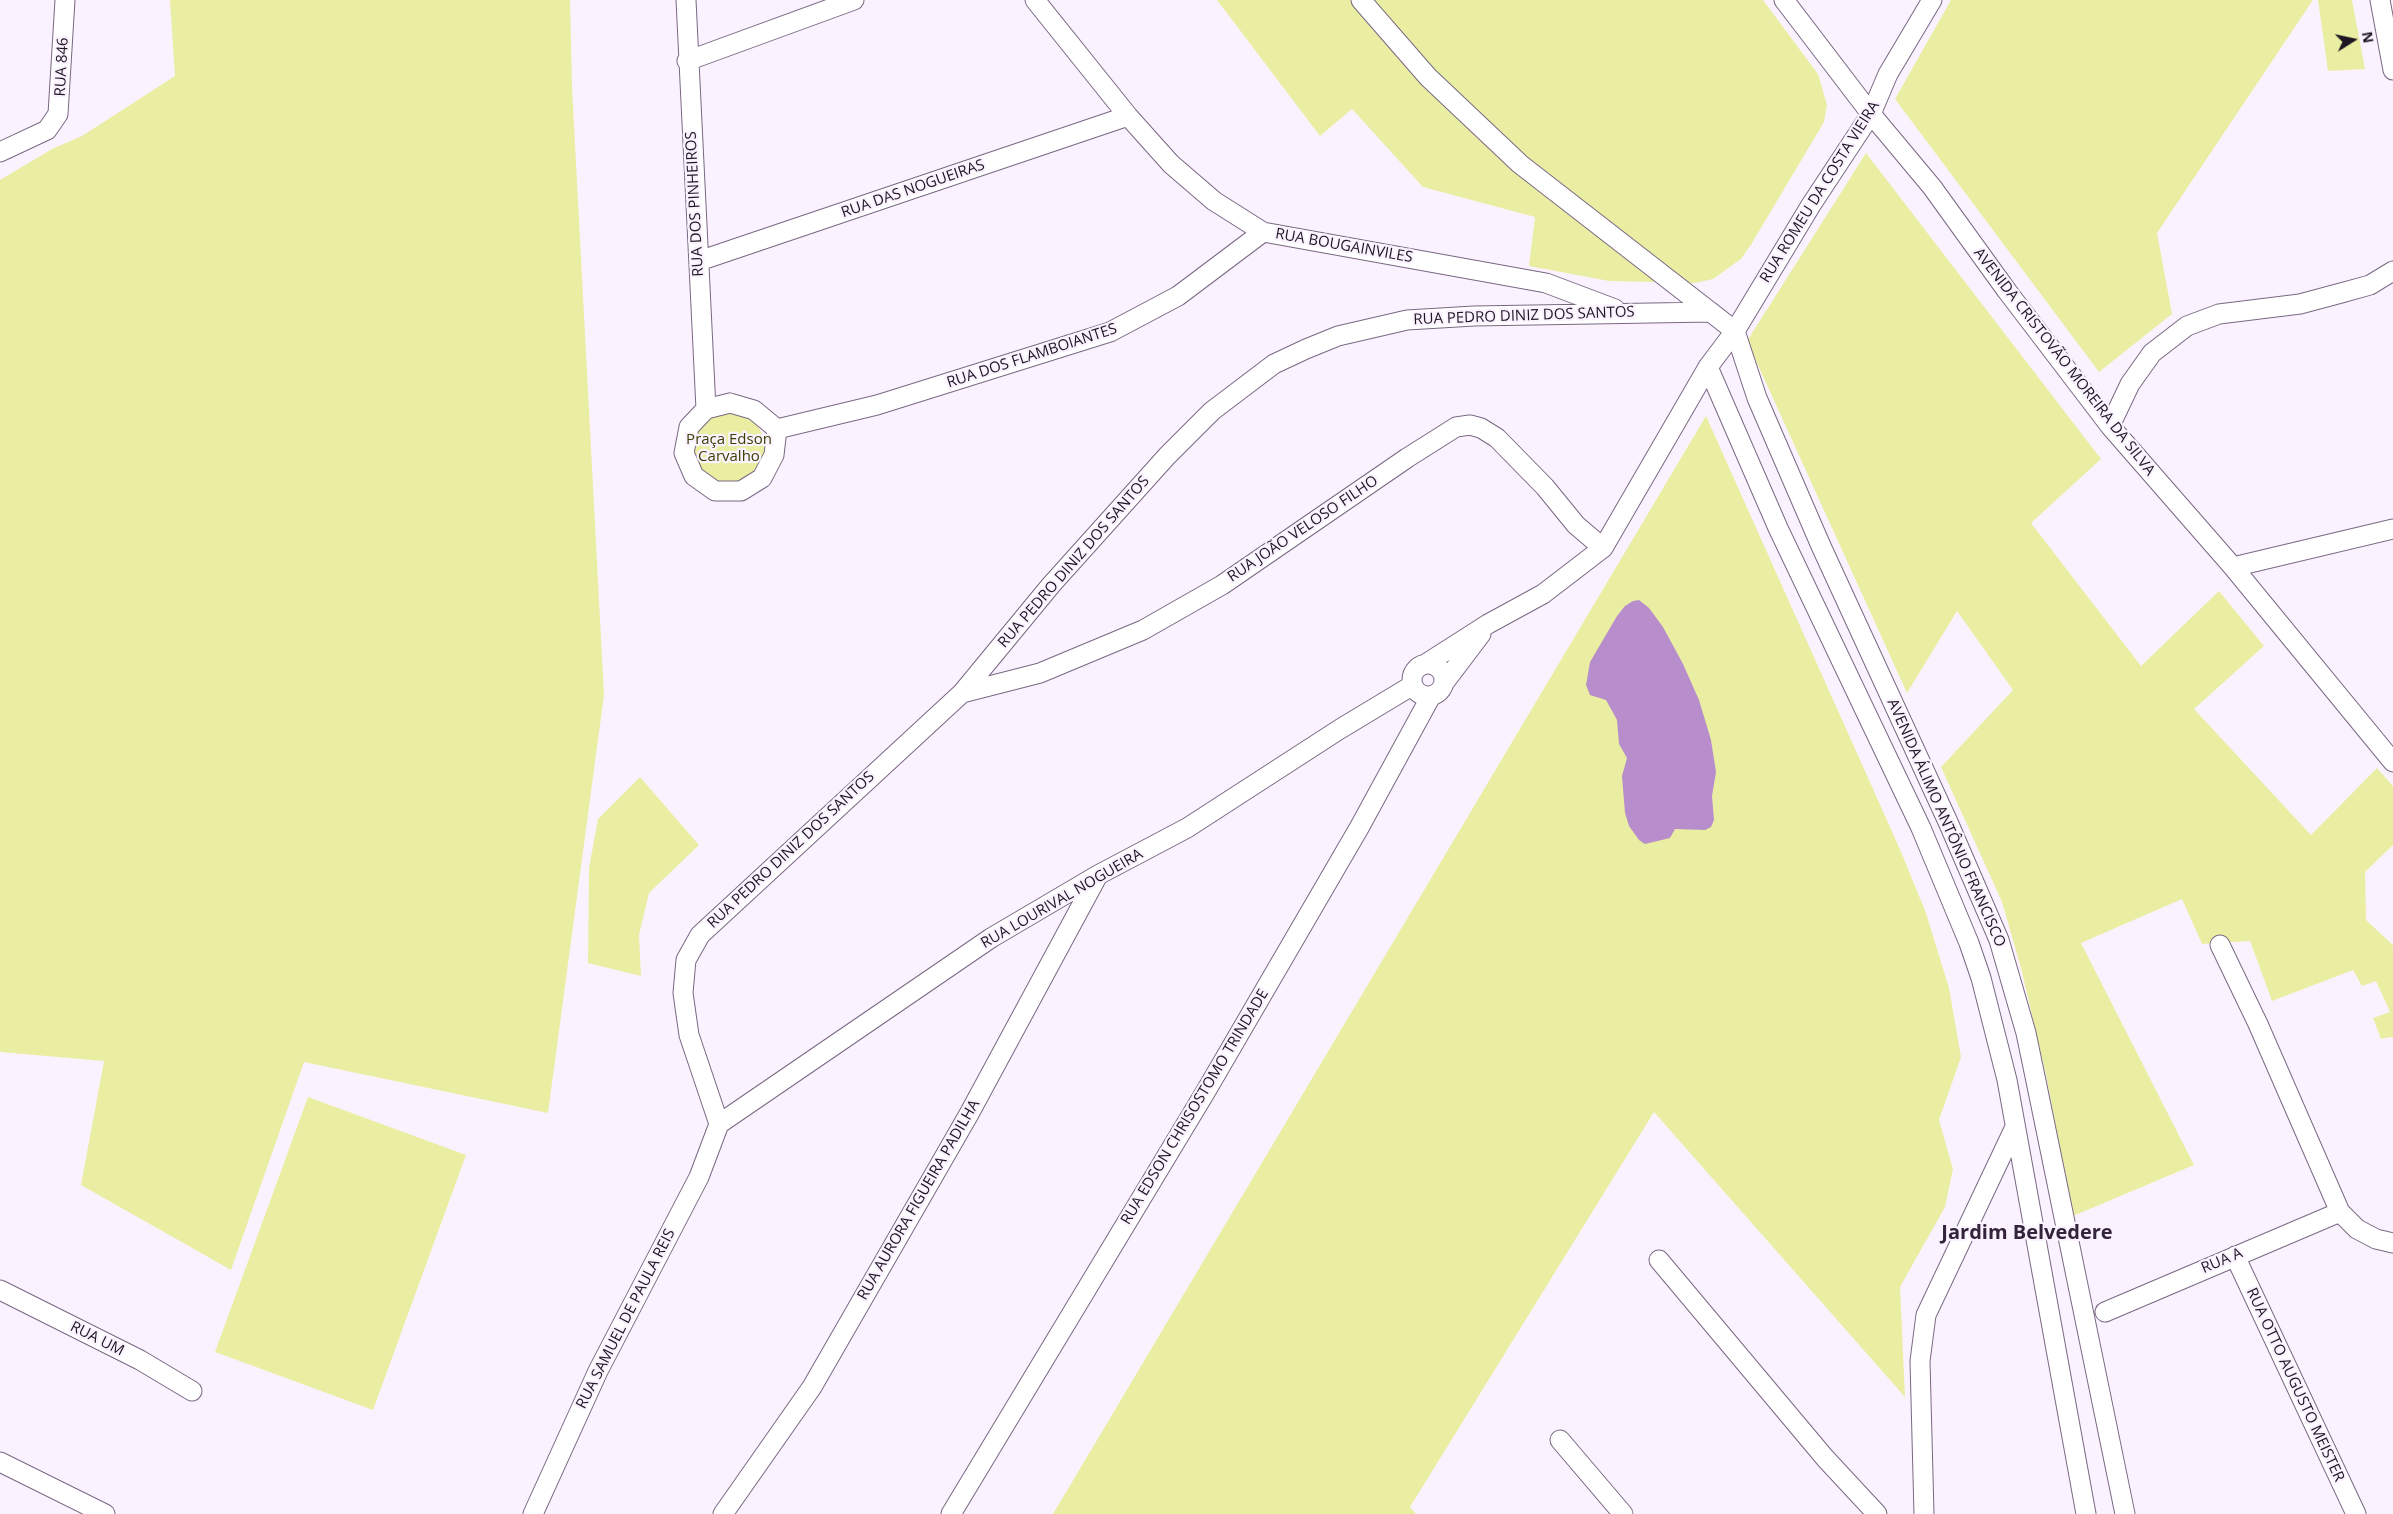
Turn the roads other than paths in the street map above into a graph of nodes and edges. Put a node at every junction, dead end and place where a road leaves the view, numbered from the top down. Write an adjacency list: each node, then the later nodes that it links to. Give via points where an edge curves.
1 (65, 0): 13 (street, RUA 846, via 58,114 47,130)
2 (686, 0): 9 (street, RUA DOS PINHEIROS)
3 (854, 0): 9 (street)
4 (1035, 0): 12 (street, RUA BOUGAINVILES)
5 (1361, 0): 17 (street, via 1428,77 1520,164)
6 (1784, 0): 11 (street, AVENIDA CRISTOVÃO MOREIRA DA SILVA)
7 (1932, 0): 11 (street, RUA ROMEU DA COSTA VIEIRA, via 1888,74)
8 (2380, 0): 10 (street)
9 (687, 61): 15 (street, RUA DOS PINHEIROS)
10 (2393, 70)
11 (1871, 114): 19 (street, RUA ROMEU DA COSTA VIEIRA, via 1811,205); 22 (street, AVENIDA CRISTOVÃO MOREIRA DA SILVA, via 1932,187)
12 (1128, 116): 14 (street, RUA BOUGAINVILES, via 1171,164 1214,201); 15 (street, RUA DAS NOGUEIRAS)
13 (0, 152)
14 (1263, 232): 18 (street, RUA BOUGAINVILES, via 1546,283); 23 (street, RUA DOS FLAMBOIANTES, via 1178,296 1110,332 877,406)
15 (699, 261): 21 (street, RUA DOS PINHEIROS)
16 (2393, 271): 22 (street, via 2363,287 2300,304 2219,314 2187,326 2152,353 2130,384)
17 (1711, 312): 18 (street, RUA PEDRO DINIZ DOS SANTOS); 19 (street)
18 (1626, 313): 31 (street, RUA PEDRO DINIZ DOS SANTOS, via 1407,320 1338,336 1274,364 1212,411 1167,456 1051,585)
19 (1735, 331): 20 (street, RUA ROMEU DA COSTA VIEIRA); 54 (street, AVENIDA ÁLIMO ANTÔNIO FRANCISCO, via 1757,398 1999,940 2038,1086)
20 (1708, 367): 25 (street, RUA ROMEU DA COSTA VIEIRA); 36 (street, AVENIDA ÁLIMO ANTÔNIO FRANCISCO, via 1778,528 1892,764 1966,935 1995,1030)
21 (706, 409): 23 (street, via 730,403 754,410); 23 (street, via 689,428 684,453 694,476 715,491 741,491 762,478 774,455)
22 (2110, 426): 26 (street, AVENIDA CRISTOVÃO MOREIRA DA SILVA)
23 (777, 429)
24 (2393, 529): 26 (street)
25 (1603, 548): 27 (street, via 1543,594); 31 (street, RUA JOÃO VELOSO FILHO, via 1576,525 1545,487 1497,438 1470,425 1456,427 1222,585 1143,630 1040,673)
26 (2233, 567): 32 (street, AVENIDA CRISTOVÃO MOREIRA DA SILVA)
27 (1488, 624): 28 (street); 30 (street, RUA EDSON CHRISOSTOMO TRINDADE)
28 (1426, 664): 29 (street, via 1416,669 1412,676); 30 (street, via 1436,666 1443,673)
29 (1413, 685): 30 (street, via 1418,692); 33 (street, RUA LOURIVAL NOGUEIRA, via 1187,828)
30 (1437, 689): 49 (street, RUA EDSON CHRISOSTOMO TRINDADE, via 1212,1082)
31 (962, 692): 35 (street, RUA PEDRO DINIZ DOS SANTOS, via 700,935 686,960 683,993 689,1035)
32 (2393, 762)
33 (1098, 875): 35 (street, RUA LOURIVAL NOGUEIRA, via 991,938); 48 (street, RUA AURORA FIGUEIRA PADILHA, via 969,1114 812,1387)
34 (2220, 945): 37 (street)
35 (718, 1124): 47 (street, RUA SAMUEL DE PAULA REIS, via 699,1177 598,1371)
36 (2015, 1127): 52 (street, via 1924,1324 1920,1371); 53 (street, AVENIDA ÁLIMO ANTÔNIO FRANCISCO)
37 (2340, 1212): 38 (street, via 2357,1229); 39 (street, RUA A)
38 (2393, 1243)
39 (2234, 1256): 42 (street, RUA A); 55 (street, RUA OTTO AUGUSTO MEISTER)
40 (1659, 1260): 51 (street, via 1825,1458)
41 (0, 1290): 43 (street, RUA UM, via 140,1360)
42 (2105, 1312)
43 (192, 1391)
44 (1560, 1440): 50 (street)
45 (0, 1462): 46 (street)
46 (105, 1514)
47 (533, 1514)
48 (723, 1514)
49 (952, 1514)
50 (1623, 1514)
51 (1877, 1514)
52 (1924, 1514)
53 (2086, 1514)
54 (2125, 1514)
55 (2356, 1514)

